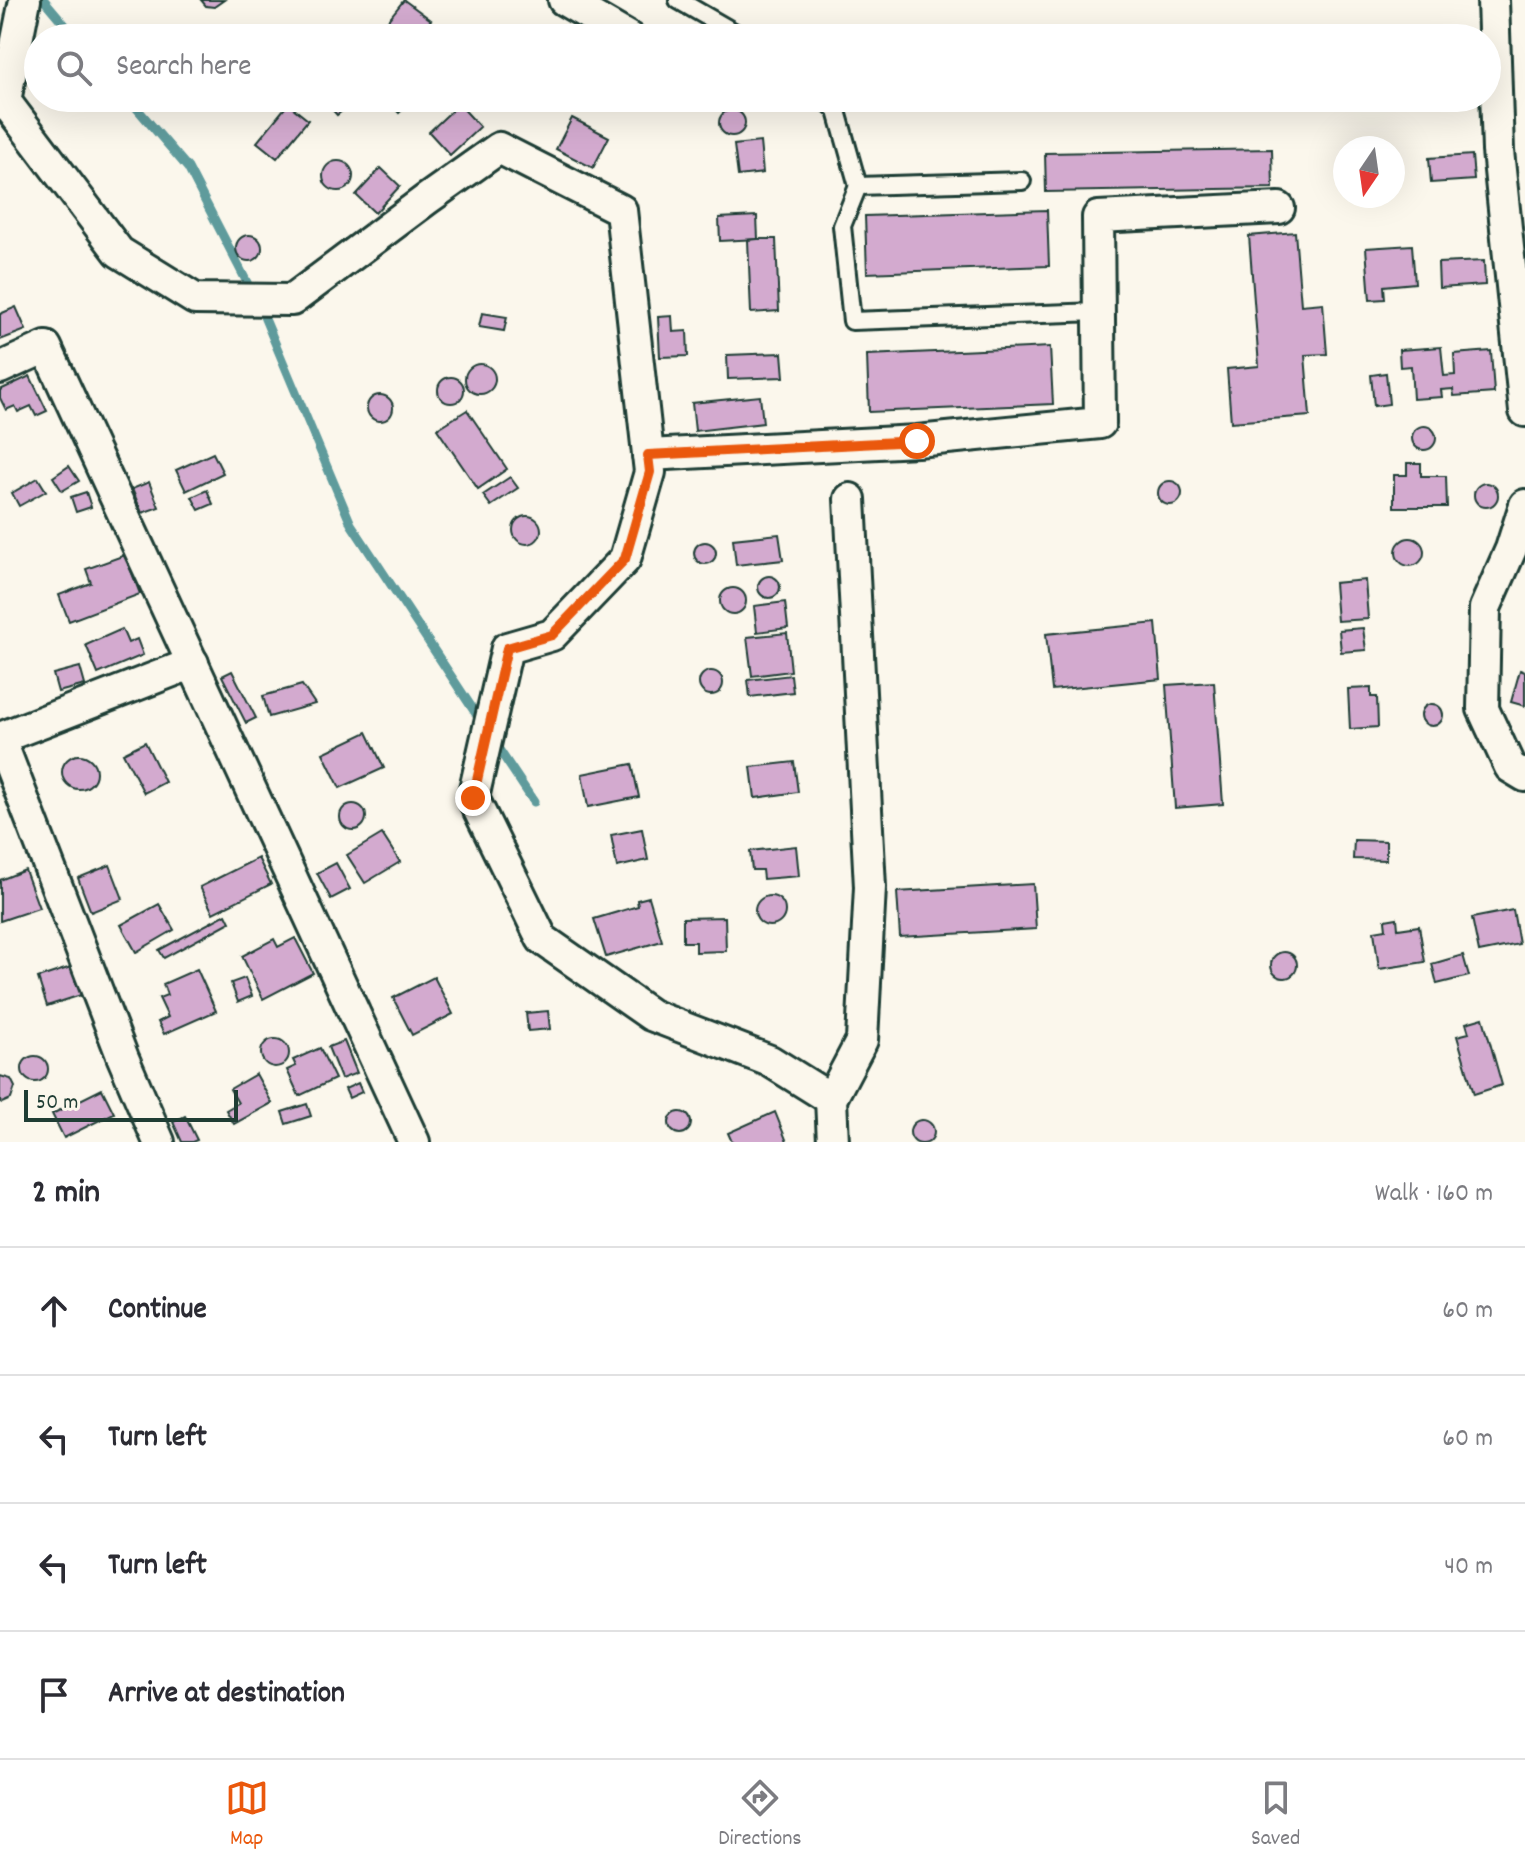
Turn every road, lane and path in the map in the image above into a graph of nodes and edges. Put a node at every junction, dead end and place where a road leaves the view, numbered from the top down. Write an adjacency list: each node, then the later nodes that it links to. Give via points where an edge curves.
1 (25, 0): 8 (street)
2 (564, 0): 5 (street)
3 (678, 0): 6 (lane)
4 (1493, 0): 7 (street)
5 (605, 24)
6 (720, 24)
7 (1494, 24)
8 (2, 88): 17 (street, via 119,252 195,299 292,300 499,148 621,210)
9 (837, 112): 12 (lane)
10 (1497, 112): 16 (street)
11 (1022, 181): 12 (lane)
12 (858, 186): 14 (lane, via 842,226 852,321)
13 (1279, 208): 14 (street, via 1098,217)
14 (1099, 312): 17 (street, via 1100,423 917,441)
15 (0, 368): 20 (street, via 46,347)
16 (1525, 411)
17 (648, 455): 23 (street, via 650,472 625,559 552,635 507,648 473,798 542,939 651,1015 770,1061)
18 (850, 499): 23 (street, via 870,887 862,1040)
19 (1525, 505): 22 (street, via 1485,608 1483,709 1510,767)
20 (193, 663): 21 (street); 25 (street)
21 (0, 738): 24 (street)
22 (1525, 776)
23 (831, 1099): 26 (street)
24 (159, 1142)
25 (414, 1142)
26 (833, 1142)

